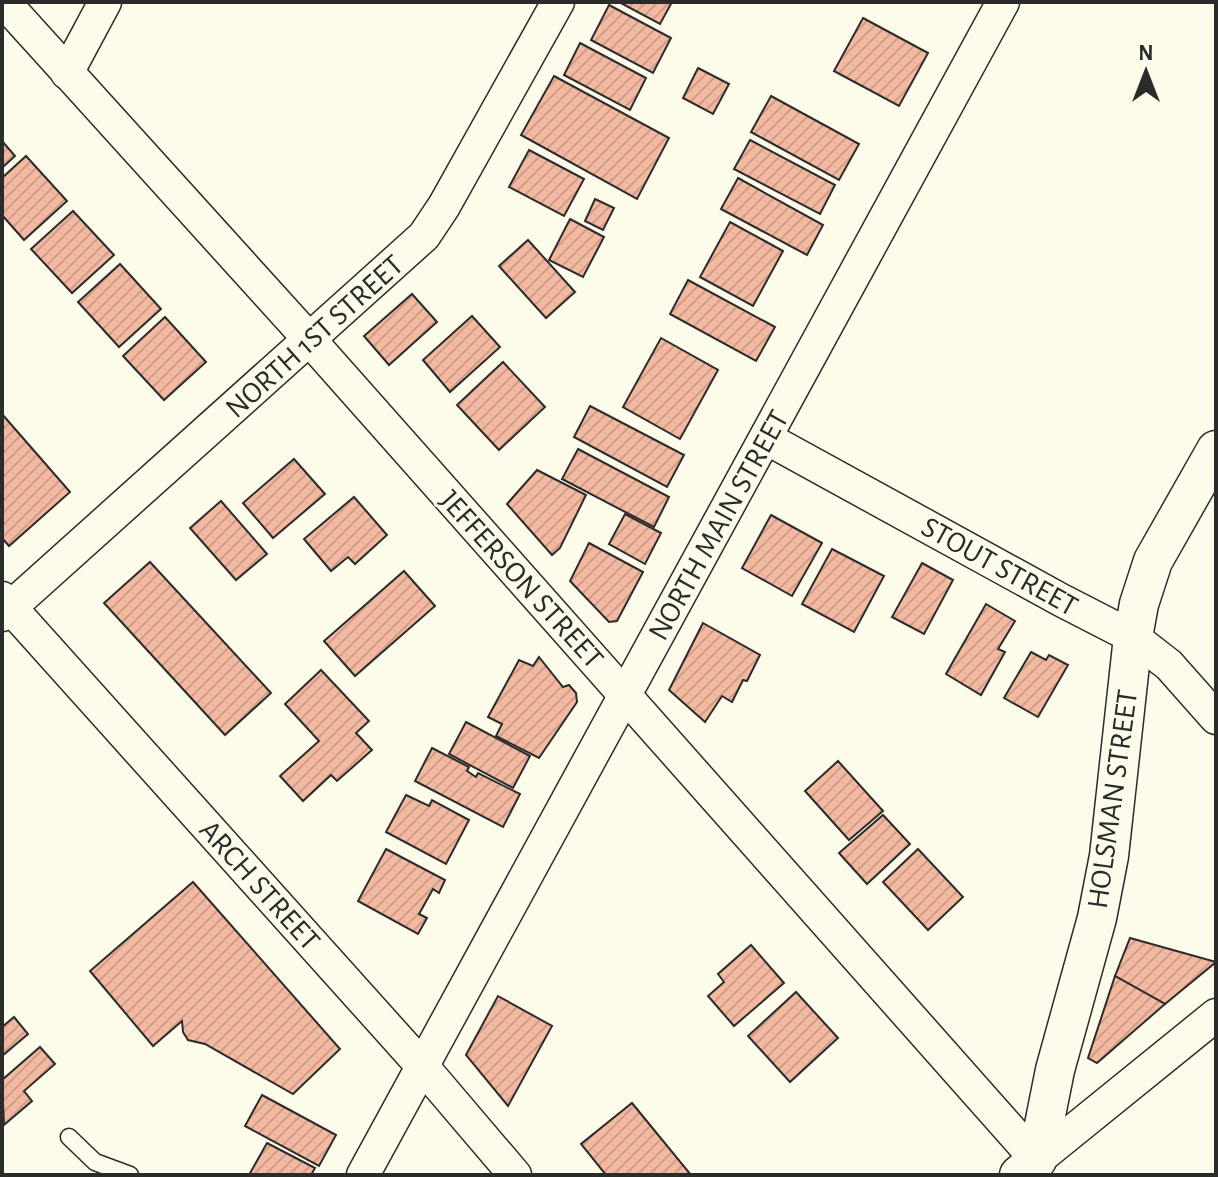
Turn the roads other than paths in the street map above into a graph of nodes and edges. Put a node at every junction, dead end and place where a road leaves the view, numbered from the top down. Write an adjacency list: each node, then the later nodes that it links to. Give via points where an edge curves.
1 (4, 2): 5 (street, JEFFERSON STREET)
2 (105, 2): 5 (street)
3 (558, 2): 6 (street, NORTH 1ST STREET, via 424,236)
4 (1003, 2): 7 (street, NORTH MAIN STREET)
5 (67, 73): 6 (street, JEFFERSON STREET)
6 (309, 339): 9 (street, NORTH 1ST STREET); 11 (street, JEFFERSON STREET)
7 (766, 438): 10 (street, STOUT STREET); 11 (street, NORTH MAIN STREET)
8 (1216, 450): 10 (street, HOLSMAN STREET, via 1153,561)
9 (5, 607): 14 (street, ARCH STREET)
10 (1133, 637): 12 (street, STOUT STREET, via 1169,665); 16 (street, HOLSMAN STREET, via 1109,856 1097,918)
11 (625, 694): 14 (street, NORTH MAIN STREET); 16 (street, JEFFERSON STREET)
12 (1216, 718)
13 (1216, 1015): 16 (street)
14 (423, 1067): 18 (street, NORTH MAIN STREET); 19 (street, ARCH STREET)
15 (69, 1137): 17 (lane, via 95,1162)
16 (1028, 1167)
17 (130, 1175)
18 (363, 1175)
19 (515, 1175)

